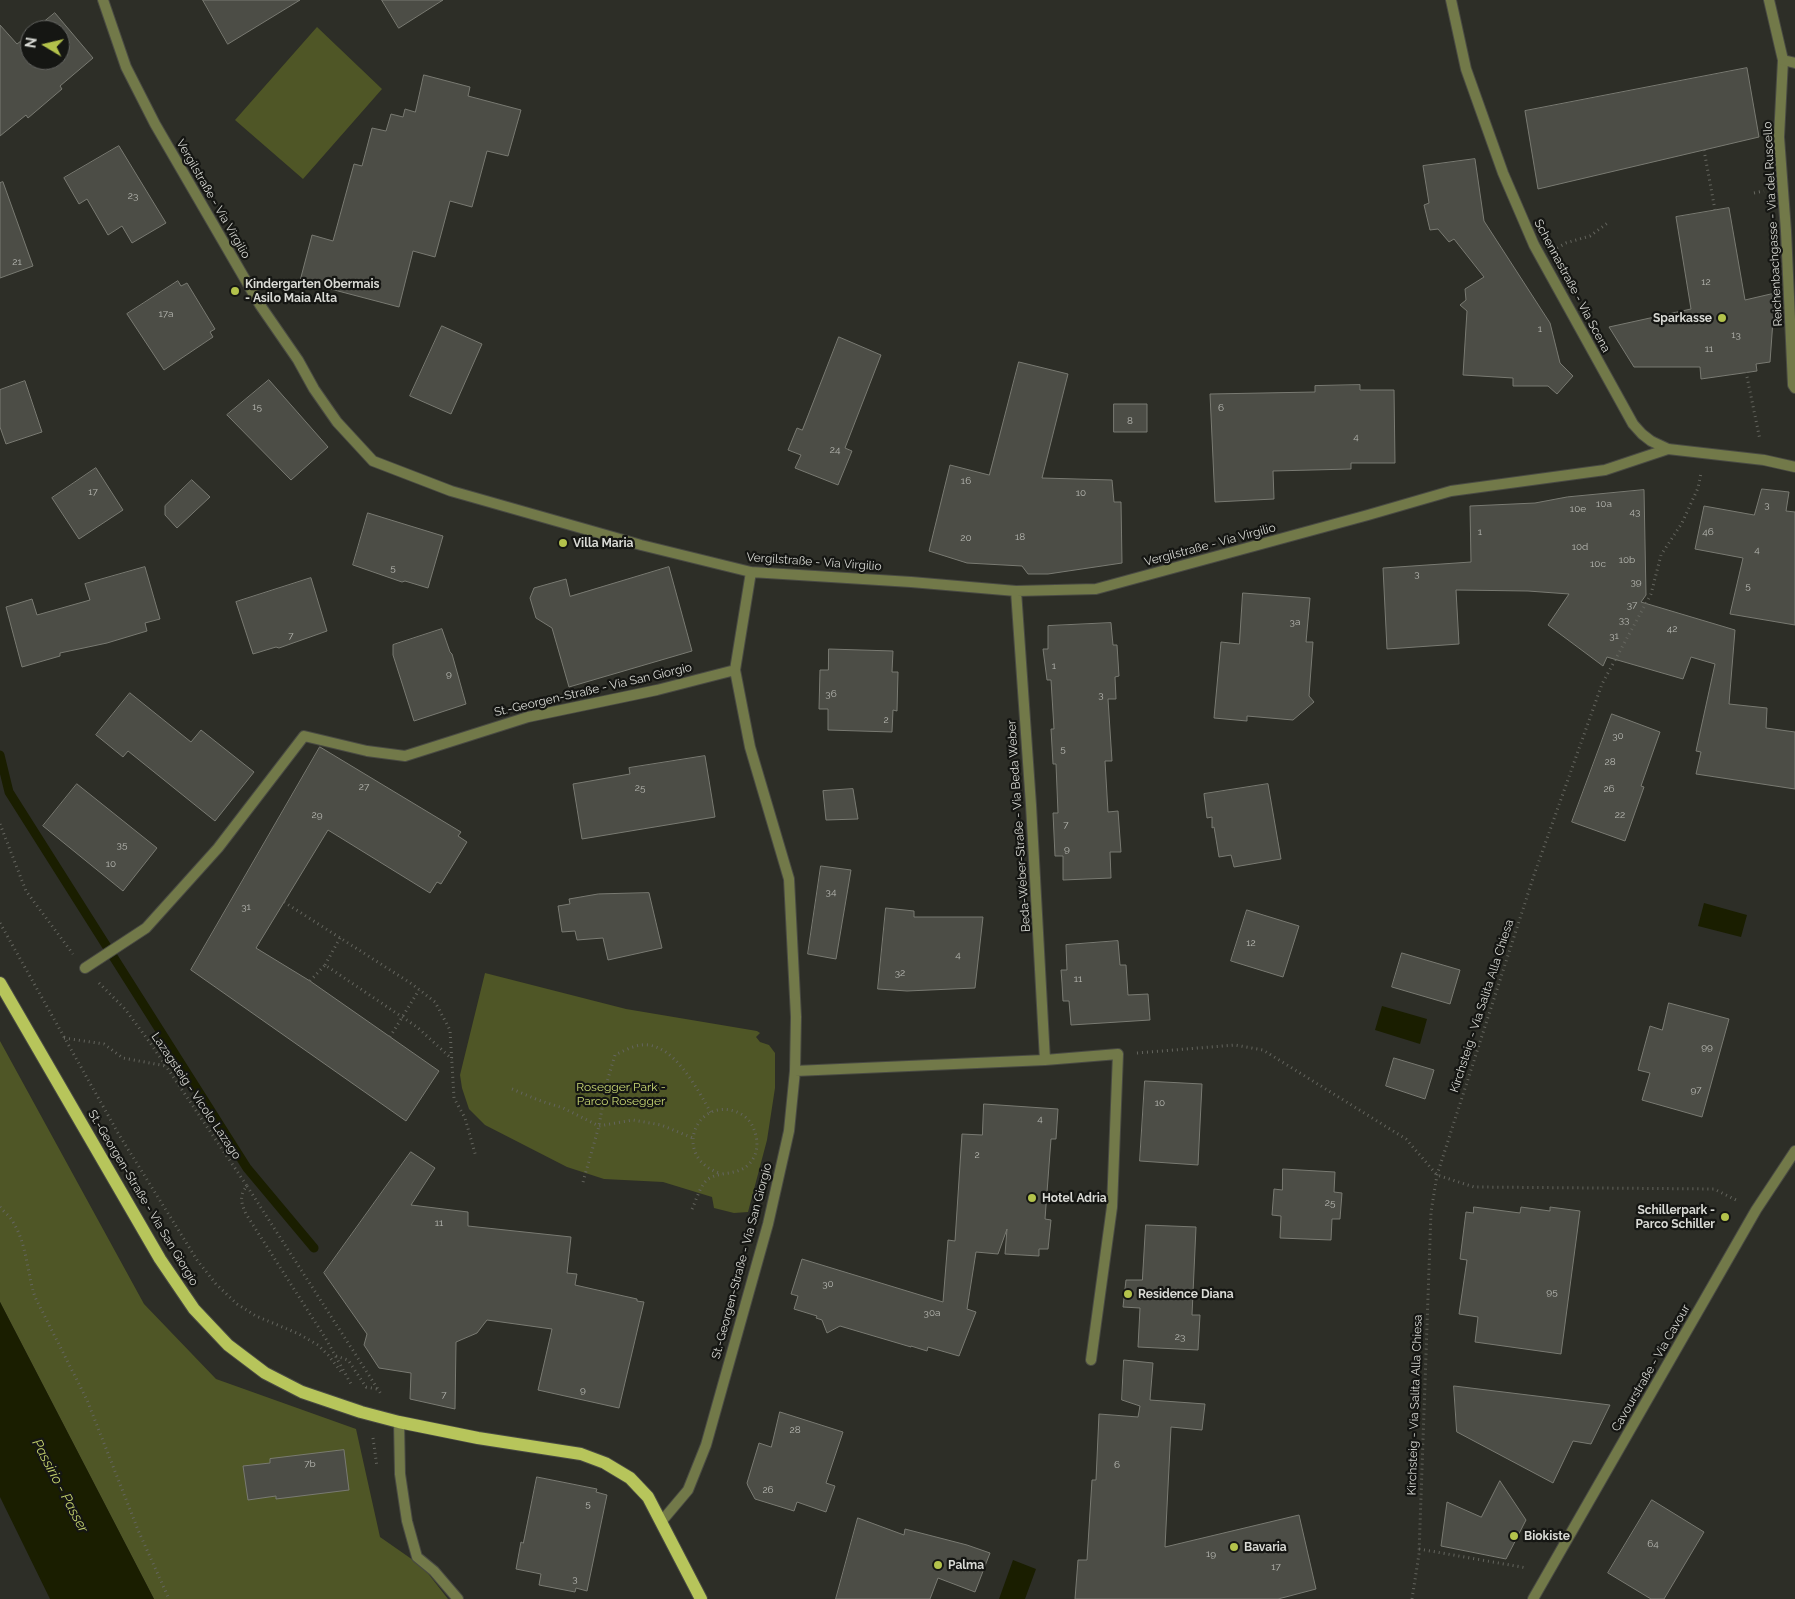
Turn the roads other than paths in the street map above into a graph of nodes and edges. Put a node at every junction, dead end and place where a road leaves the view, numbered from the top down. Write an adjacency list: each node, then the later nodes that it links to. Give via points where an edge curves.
1 (103, 0): 9 (street, Vergilstraße - Via Virgilio, via 126,67 151,116 260,305 337,422 374,461 460,493 641,545)
2 (1451, 0): 7 (street, Schennastraße - Via Scena, via 1466,69 1503,173 1534,245 1633,424 1651,441)
3 (1769, 0): 4 (street, Reichenbachgasse - Via del Ruscello)
4 (1783, 60): 5 (street); 6 (street, Reichenbachgasse - Via del Ruscello, via 1779,137)
5 (1795, 63)
6 (1795, 388)
7 (1668, 449): 8 (street, via 1764,460); 10 (street, Vergilstraße - Via Virgilio, via 1605,470 1451,491 1096,588)
8 (1795, 467)
9 (752, 572): 10 (street, Vergilstraße - Via Virgilio); 11 (street, St.-Georgen-Straße - Via San Giorgio)
10 (1016, 591): 14 (street, Beda-Weber-Straße - Via Beda Weber)
11 (736, 670): 12 (street, St.-Georgen-Straße - Via San Giorgio, via 528,717 405,756 304,736 218,848 146,928); 15 (street, St.-Georgen-Straße - Via San Giorgio, via 750,748 789,879)
12 (84, 968)
13 (0, 983): 18 (main road, St.-Georgen-Straße - Via San Giorgio, via 160,1259 194,1309 228,1345 265,1373 302,1392)
14 (1045, 1060): 15 (street); 17 (street, via 1118,1054 1112,1207)
15 (796, 1071): 19 (street, St.-Georgen-Straße - Via San Giorgio, via 789,1131 768,1224 706,1445 688,1490)
16 (1795, 1151): 22 (street, Cavourstraße - Via Cavour, via 1756,1210)
17 (1091, 1360)
18 (399, 1422): 19 (main road, St.-Georgen-Straße - Via San Giorgio, via 581,1454 605,1463 630,1478 648,1497); 20 (street, via 400,1474 407,1521 418,1557)
19 (662, 1522): 21 (main road, St.-Georgen-Straße - Via San Giorgio)
20 (458, 1599)
21 (701, 1599)
22 (1533, 1599)

